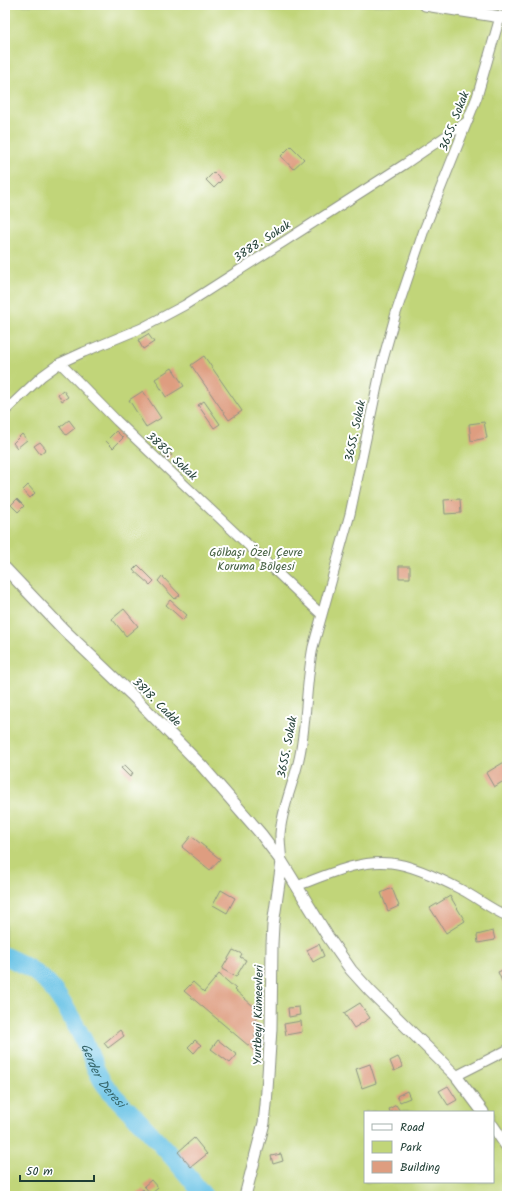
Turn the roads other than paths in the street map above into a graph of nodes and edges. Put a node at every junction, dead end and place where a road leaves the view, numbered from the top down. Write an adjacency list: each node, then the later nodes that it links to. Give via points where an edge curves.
1 (425, 5): 2 (street)
2 (504, 18): 3 (street, 3655. Sokak)
3 (468, 121): 4 (street, 3888. Sokak, via 185,305 142,328); 7 (street, 3655. Sokak, via 424,230 396,313 382,363 350,514)
4 (60, 363): 5 (street, via 42,376); 7 (street, 3885. Sokak, via 117,421)
5 (5, 411)
6 (5, 568): 8 (street, 3818. Cadde, via 202,766)
7 (322, 615): 8 (street, 3655. Sokak, via 310,665 300,754 281,825)
8 (282, 862): 9 (street); 16 (street, Yurtbeyi Kümeevleri, via 272,944 272,1029 266,1105)
9 (297, 886): 10 (street, via 347,868 374,862 392,863 445,882); 12 (street, via 351,970)
10 (507, 916)
11 (507, 1050): 12 (street)
12 (456, 1076): 13 (street)
13 (482, 1111)
14 (494, 1128): 15 (street)
15 (507, 1147)
16 (245, 1196)

